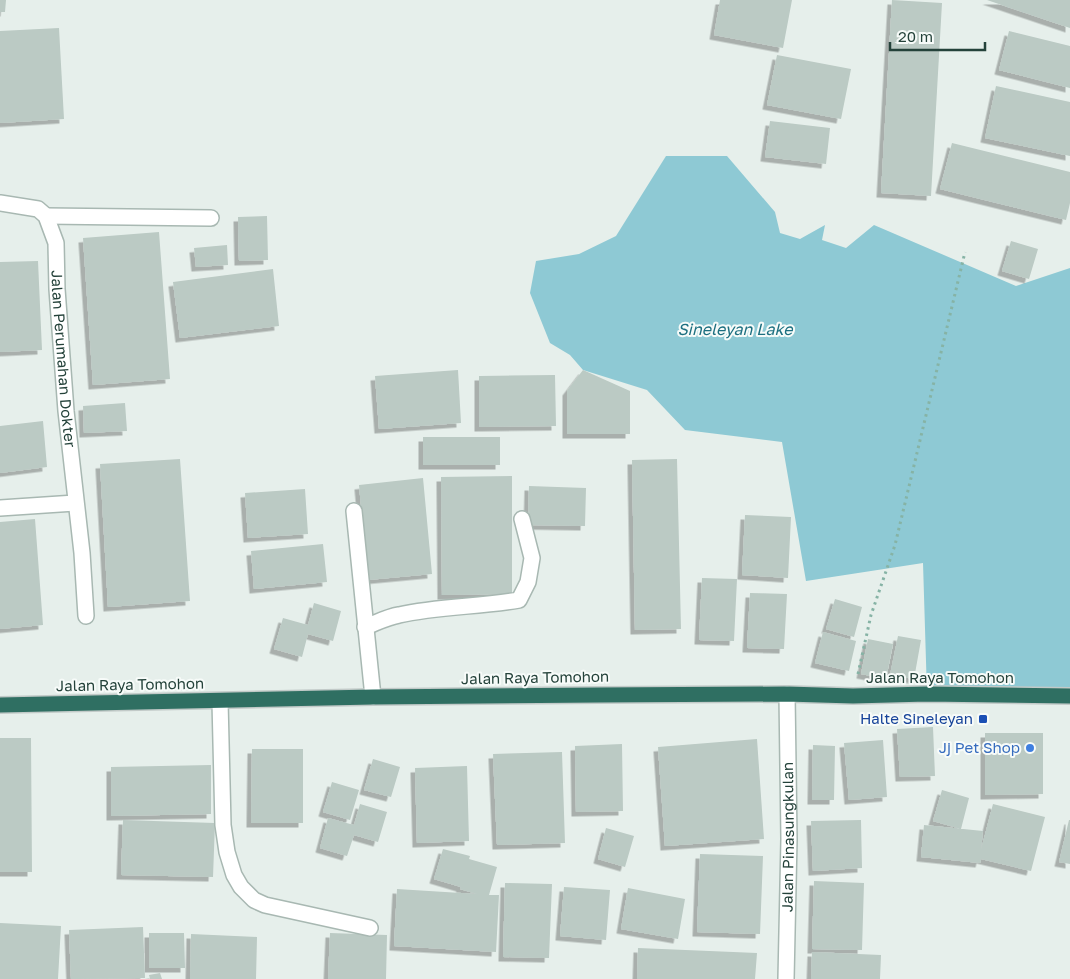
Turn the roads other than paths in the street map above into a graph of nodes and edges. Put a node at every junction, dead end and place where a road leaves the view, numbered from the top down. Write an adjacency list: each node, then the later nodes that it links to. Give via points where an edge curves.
1 (0, 203): 2 (street, via 38,209)
2 (46, 216): 3 (street); 4 (street, Jalan Perumahan Dokter, via 56,242 56,289)
3 (211, 218)
4 (75, 503): 5 (street); 8 (street, Jalan Perumahan Dokter)
5 (0, 508)
6 (354, 511): 9 (street)
7 (522, 519): 9 (street, via 532,558 528,582 519,600 422,610)
8 (86, 616)
9 (365, 626): 12 (street)
10 (787, 694): 11 (highway, Jalan Raya Tomohon); 12 (highway, Jalan Raya Tomohon); 16 (street, Jalan Pinasungkulan, via 789,839)
11 (1070, 696)
12 (372, 697): 13 (highway, Jalan Raya Tomohon)
13 (220, 701): 14 (highway, Jalan Raya Tomohon); 15 (street, via 225,839 234,875 241,886 254,900 265,905)
14 (0, 705)
15 (370, 928)
16 (786, 979)

